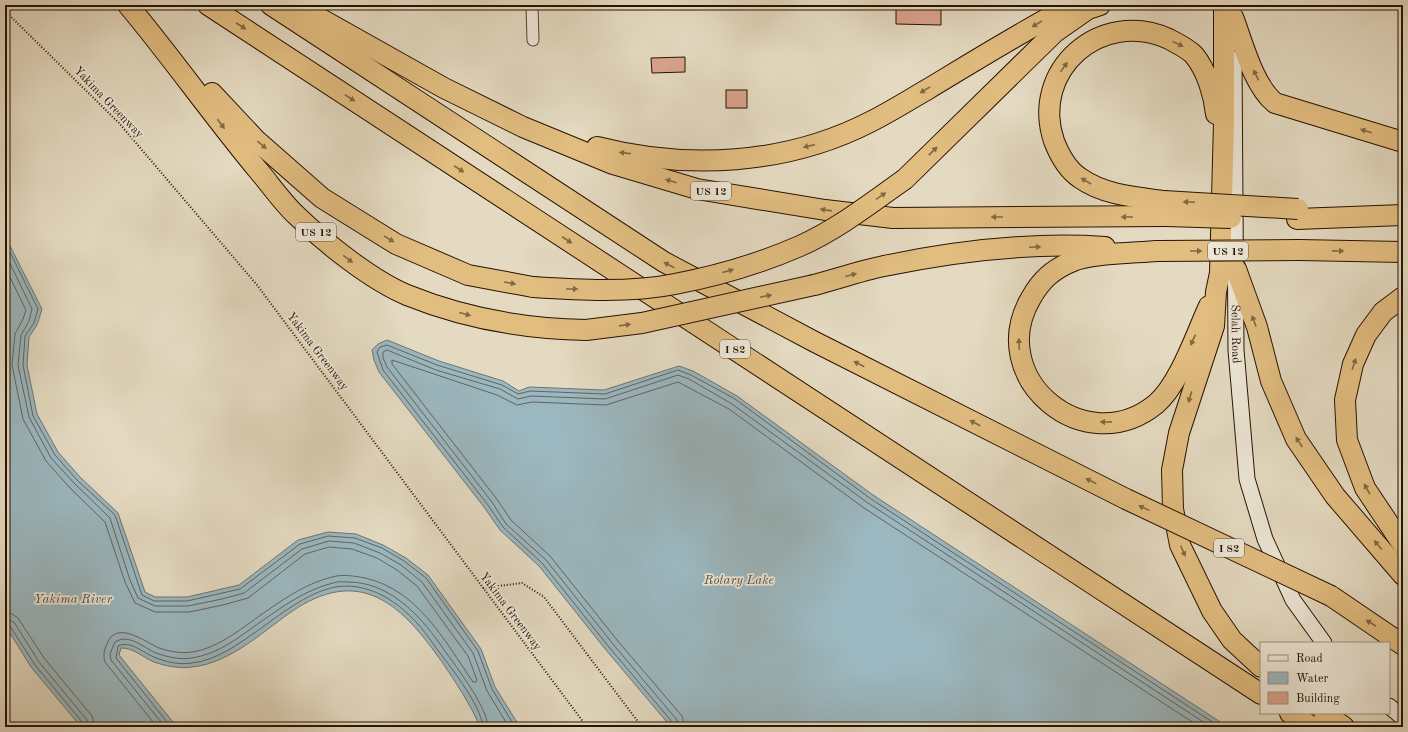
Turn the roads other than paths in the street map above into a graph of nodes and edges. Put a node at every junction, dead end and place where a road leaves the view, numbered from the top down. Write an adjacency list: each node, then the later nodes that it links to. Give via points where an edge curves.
1 (129, 5): 7 (highway, one-way to 7, bridge, via 256,140 322,198 396,244 468,275 533,287 608,289 674,284 748,265 800,246 843,223 905,179 1055,32 1077,16); 15 (highway, US 12, one-way to 15, bridge, via 236,144 296,215 359,267 406,294 499,323 548,330 586,330 642,323 814,285 884,266 1005,248 1076,245)
2 (208, 5): 25 (highway, I 82, one-way to 25)
3 (271, 5): 23 (highway, I 82, one-way to 3, bridge, via 1331,596 1126,499 822,346 664,262)
4 (296, 5): 10 (highway, US 12, via 444,88)
5 (532, 5): 9 (street)
6 (1072, 5): 10 (highway, one-way to 10, via 870,122 815,145 759,158 696,162 616,152)
7 (1100, 5)
8 (1230, 9): 11 (highway, one-way to 8, via 1275,103 1266,96 1254,71); 12 (highway)
9 (533, 40)
10 (523, 127): 13 (highway, US 12, one-way to 10, via 892,218 824,210 697,189 613,164)
11 (1403, 142)
12 (1230, 174): 13 (highway, one-way to 12, via 1092,184 1079,177 1057,149 1051,131 1050,113 1054,83 1075,54 1093,40 1117,31 1138,30 1161,36 1194,55 1204,70 1215,102); 17 (main road, Selah Road); 18 (highway)
13 (1165, 209): 14 (highway, US 12, one-way to 13, bridge, via 1297,214)
14 (1403, 214)
15 (1157, 251): 16 (highway, US 12, one-way to 16, bridge); 18 (highway, one-way to 15, via 1171,387 1158,403 1129,419 1110,423 1092,422 1065,414 1053,406 1032,384 1020,355 1020,324 1026,307 1044,278 1074,260)
16 (1403, 252)
17 (1236, 269): 21 (highway, one-way to 17, via 1335,496 1296,439 1271,381 1257,327); 22 (main road, Selah Road, via 1236,350 1247,478 1265,538 1293,600)
18 (1216, 292): 24 (highway, one-way to 24, via 1214,326 1179,433 1172,470 1173,509 1180,544 1212,611 1232,640)
19 (1403, 297): 20 (highway, one-way to 19, via 1365,488 1347,440 1345,400 1353,364 1366,335 1383,312)
20 (1403, 545)
21 (1403, 575)
22 (1323, 642)
23 (1403, 645)
24 (1260, 666)
25 (1260, 693)
26 (1390, 707): 29 (main road)
27 (1292, 714): 30 (highway)
28 (1325, 714): 31 (highway)
29 (1403, 718)
30 (1312, 727)
31 (1344, 727)

